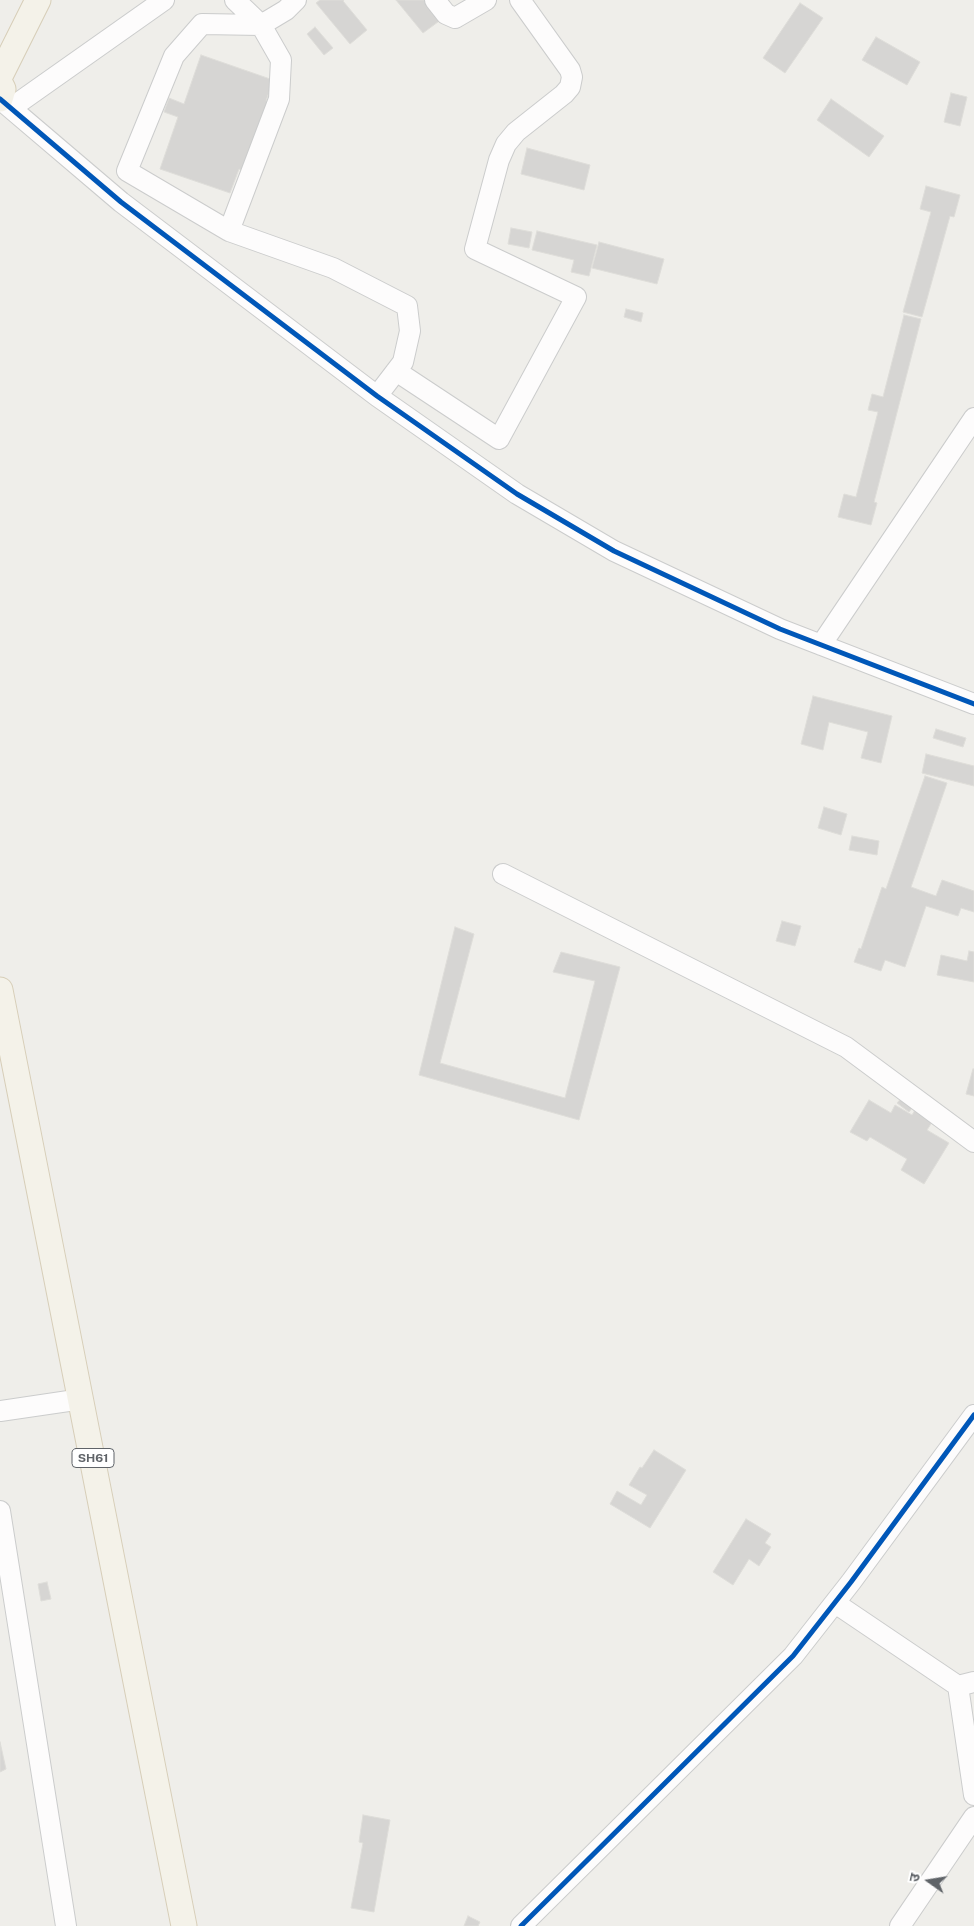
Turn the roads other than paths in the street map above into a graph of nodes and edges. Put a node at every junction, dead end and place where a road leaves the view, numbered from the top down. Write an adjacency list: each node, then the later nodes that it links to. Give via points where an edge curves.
1 (38, 0): 9 (main road)
2 (164, 0): 11 (street)
3 (235, 0): 8 (street)
4 (296, 0): 8 (street)
5 (435, 0): 6 (street, via 446,14 455,18)
6 (486, 0)
7 (520, 0): 13 (street, via 572,77 564,94 516,132 506,144 475,249 576,297 499,439)
8 (261, 25): 12 (street, via 281,60 279,98); 12 (street, via 202,24 174,56 127,171)
9 (0, 76)
10 (0, 83): 11 (main road)
11 (4, 102): 14 (street, via 121,202)
12 (229, 231): 13 (street, via 333,268 407,306 410,331 403,362)
13 (396, 372): 14 (street)
14 (377, 396): 16 (street, via 517,494 614,550 780,629)
15 (974, 418): 16 (street)
16 (821, 645): 17 (street)
17 (974, 704)
18 (503, 874): 20 (street, via 846,1047)
19 (0, 990): 21 (main road, SH61)
20 (974, 1142)
21 (82, 1399): 22 (street); 30 (main road, SH61)
22 (0, 1411)
23 (974, 1415): 25 (street)
24 (0, 1511): 29 (street)
25 (835, 1603): 26 (street); 31 (street, via 793,1656)
26 (966, 1684): 27 (street)
27 (974, 1795)
28 (974, 1818): 32 (street)
29 (66, 1926)
30 (184, 1926)
31 (521, 1926)
32 (900, 1926)

